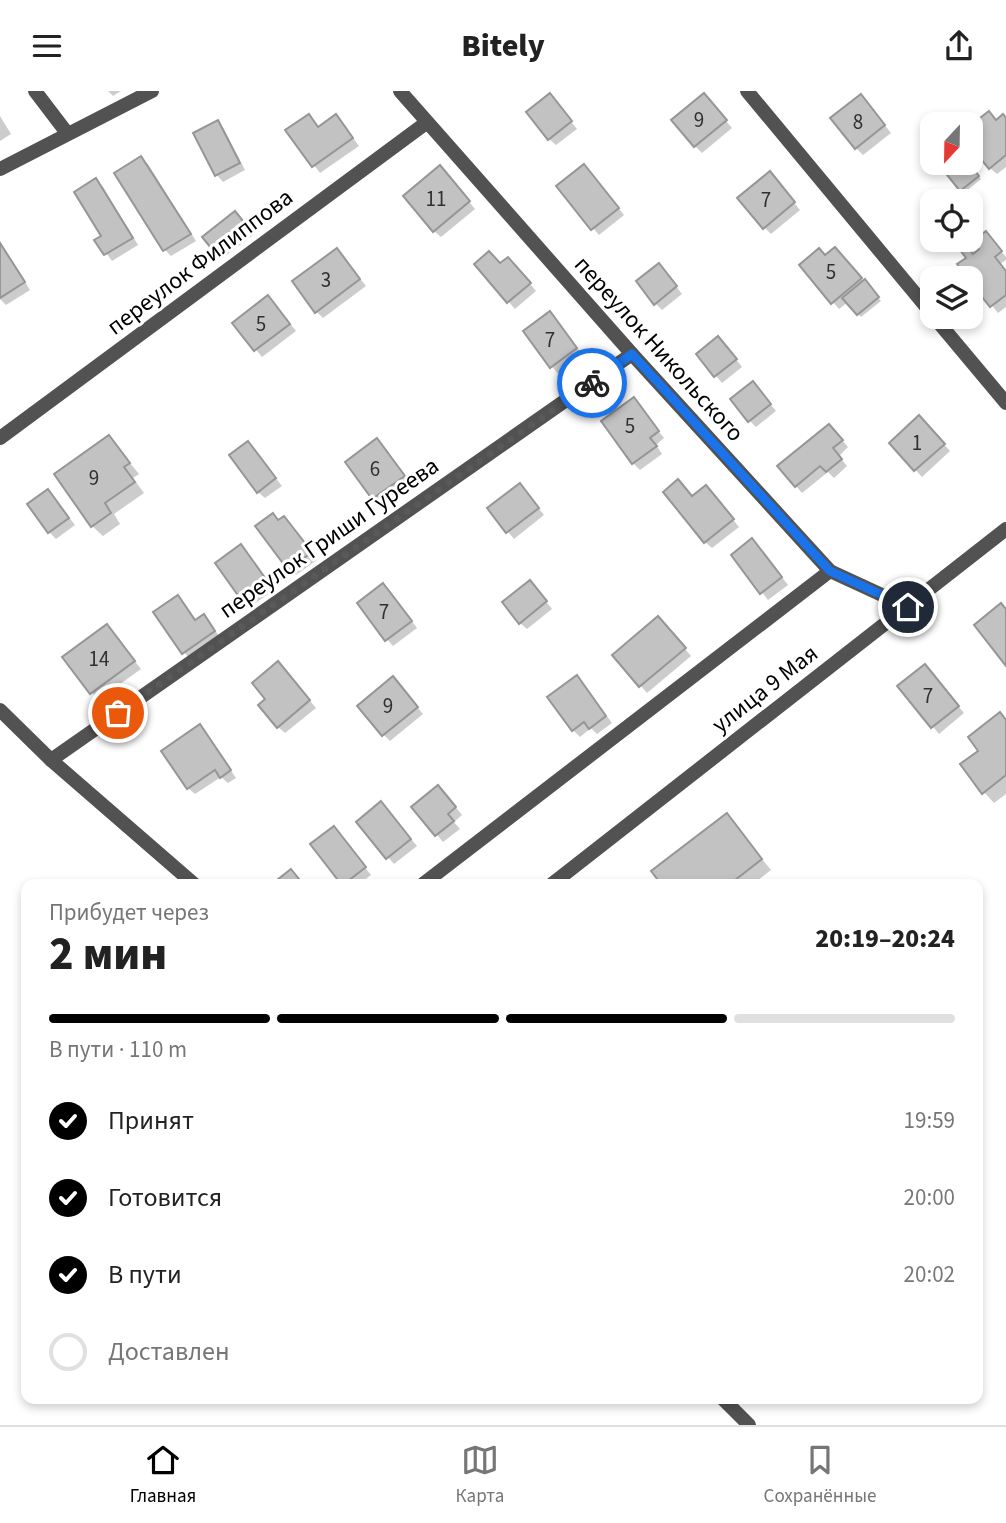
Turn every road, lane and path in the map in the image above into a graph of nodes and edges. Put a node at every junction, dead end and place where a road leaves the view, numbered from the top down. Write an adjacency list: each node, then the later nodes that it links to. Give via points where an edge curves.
1 (35, 91): 6 (street)
2 (152, 91): 6 (street)
3 (400, 91): 5 (street, переулок Никольского)
4 (747, 91): 8 (street)
5 (426, 123): 10 (street, переулок Никольского); 12 (street, переулок Филиппова)
6 (67, 133): 7 (street)
7 (0, 169)
8 (920, 299)
9 (945, 329): 11 (street)
10 (632, 354): 14 (street, переулок Никольского); 17 (street, переулок Гриши Гуреева)
11 (1006, 403)
12 (0, 438)
13 (1006, 529): 15 (street, улица 9 Мая)
14 (830, 571): 15 (street, переулок Никольского); 19 (street)
15 (908, 607): 20 (street, улица 9 Мая)
16 (0, 710): 17 (street)
17 (51, 760): 18 (street)
18 (188, 879)
19 (430, 879)
20 (558, 879)
21 (728, 1404): 22 (street)
22 (749, 1425)

